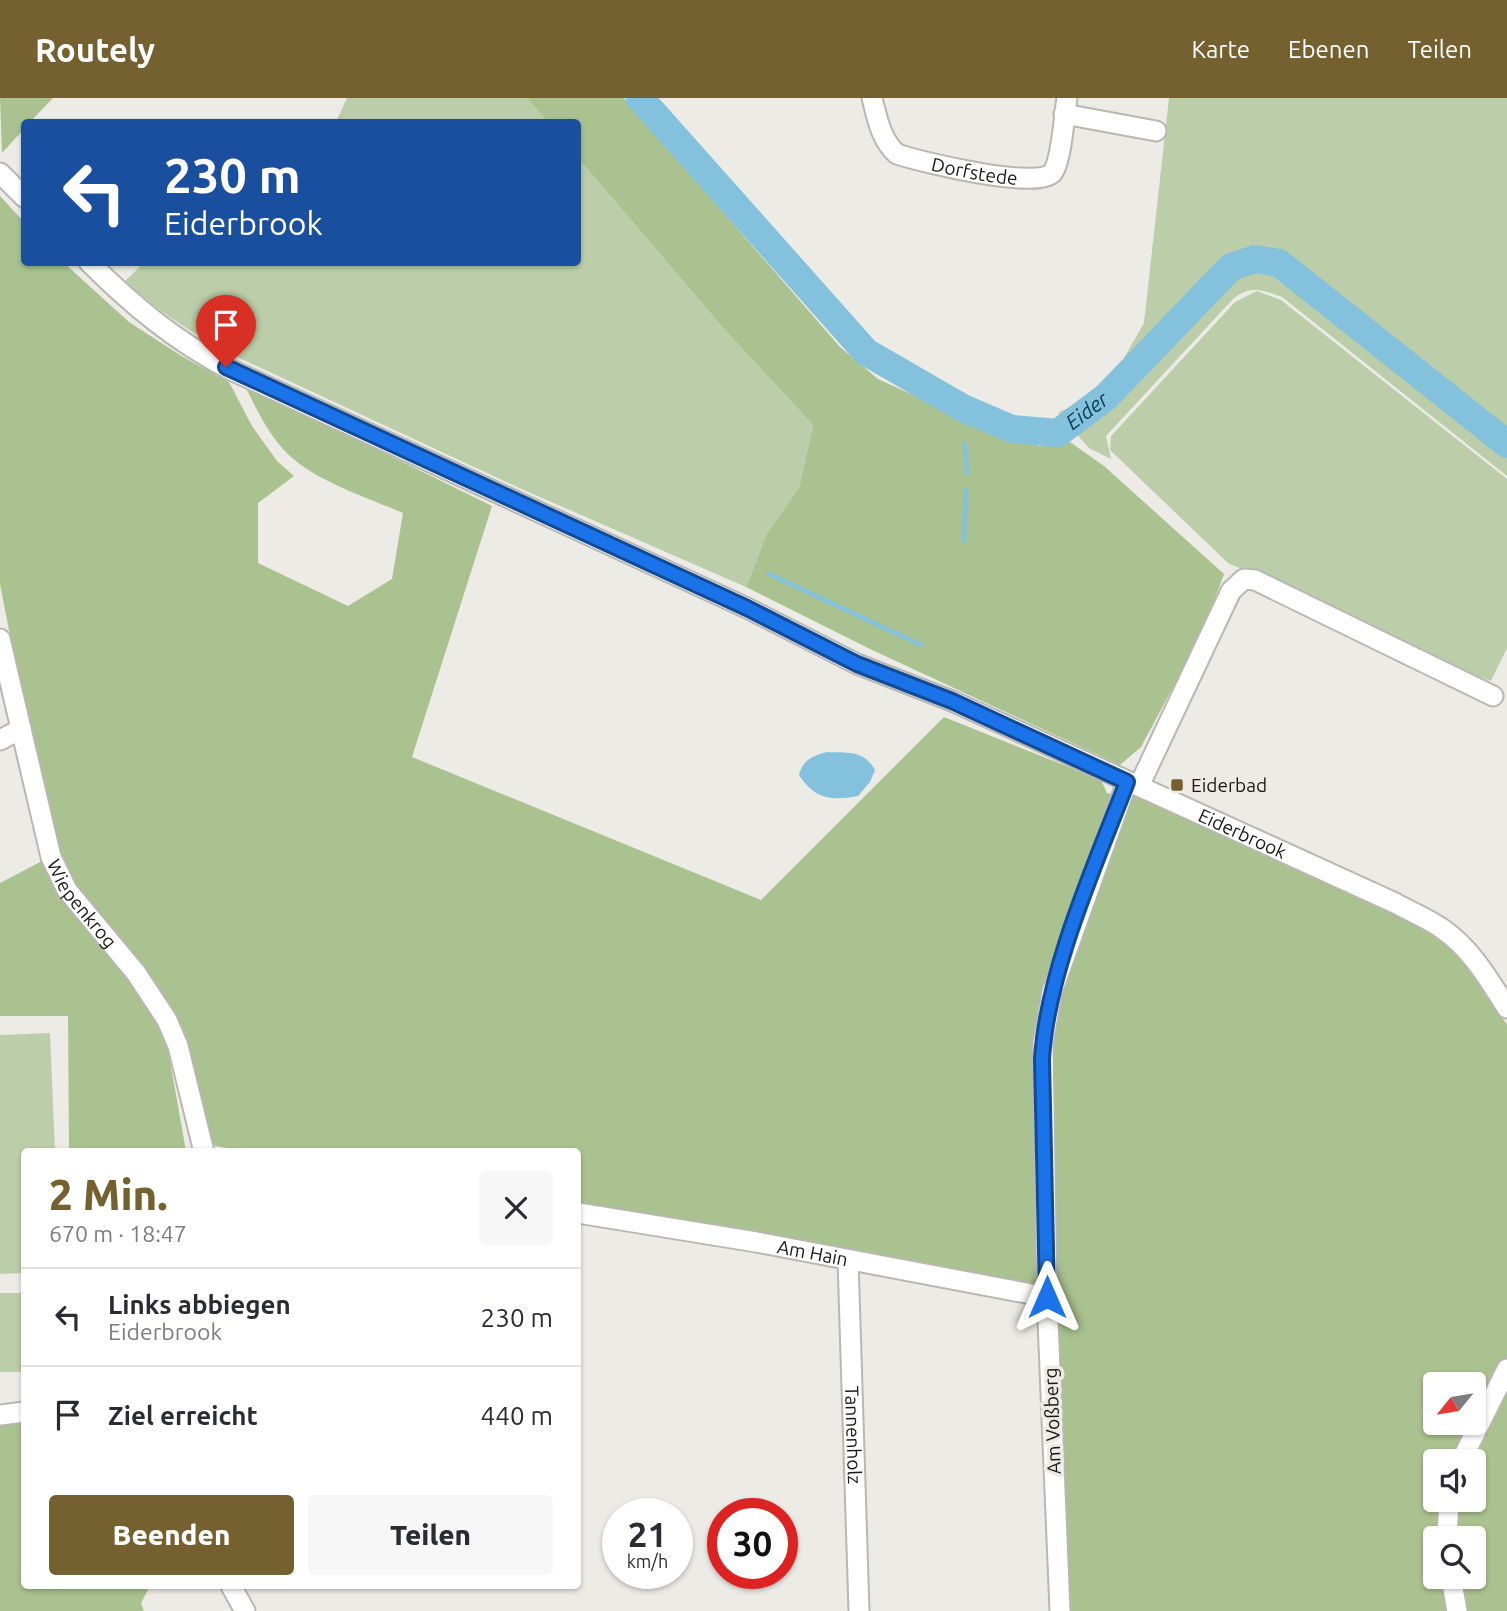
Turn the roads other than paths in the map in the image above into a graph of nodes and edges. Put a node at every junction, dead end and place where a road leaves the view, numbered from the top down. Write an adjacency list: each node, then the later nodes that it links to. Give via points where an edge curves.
1 (872, 98): 2 (street, Dorfstede, via 889,147 897,154 1033,180 1045,179 1055,170)
2 (1065, 106): 3 (street, Dorfstede)
3 (1156, 131)
4 (0, 173): 5 (street)
5 (21, 194)
6 (93, 266): 11 (street, Eiderbrook, via 138,310 229,369 747,608 857,664 952,701)
7 (0, 639): 9 (street, Wiepenkrog)
8 (1493, 696): 11 (street, Am Voßberg, via 1244,579 1231,591)
9 (21, 729): 10 (street); 13 (street, Wiepenkrog, via 58,874 167,1020)
10 (0, 740)
11 (1133, 784): 12 (street, Eiderbrook, via 1443,929 1479,966); 16 (street, Am Voßberg, via 1066,949 1044,1025)
12 (1507, 1008)
13 (204, 1148)
14 (581, 1214): 15 (street, Am Hain)
15 (848, 1260): 16 (street, Am Hain); 24 (street, Tannenholz)
16 (1047, 1297): 25 (street, Am Voßberg)
17 (1507, 1369): 20 (street)
18 (21, 1412): 19 (street)
19 (0, 1415)
20 (1467, 1449)
21 (233, 1589): 23 (street)
22 (1453, 1589): 26 (street)
23 (245, 1611)
24 (859, 1611)
25 (1059, 1611)
26 (1457, 1611)

